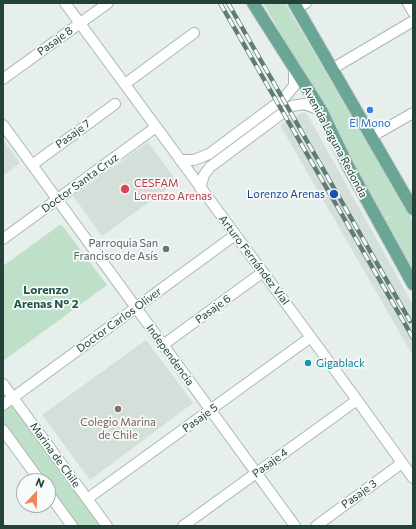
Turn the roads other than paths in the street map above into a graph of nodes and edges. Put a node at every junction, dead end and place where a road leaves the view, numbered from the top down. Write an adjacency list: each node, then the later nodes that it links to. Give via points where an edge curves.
1 (65, 3): 8 (street, Arturo Fernández Vial)
2 (108, 3): 8 (street, Pasaje 8)
3 (253, 3): 10 (main road, Avenida Laguna Redonda)
4 (408, 3): 6 (street)
5 (299, 5): 11 (main road)
6 (413, 12)
7 (413, 22): 11 (street)
8 (80, 23): 12 (street, Pasaje 8); 13 (street, Arturo Fernández Vial)
9 (194, 33): 13 (street)
10 (294, 67): 15 (main road, Avenida Laguna Redonda); 20 (street, via 294,86 283,99 209,154 194,160)
11 (332, 69): 19 (main road)
12 (3, 79)
13 (125, 84): 18 (street, Arturo Fernández Vial)
14 (115, 104): 21 (street, Pasaje 7)
15 (321, 110): 22 (street, via 304,104 292,106 214,164 204,175); 28 (main road, Avenida Laguna Redonda, via 351,173)
16 (413, 113): 19 (street)
17 (3, 125): 21 (street, Independencia)
18 (156, 127): 20 (street, Arturo Fernández Vial); 23 (street, Doctor Santa Cruz)
19 (371, 137): 24 (main road)
20 (180, 160): 22 (street, Arturo Fernández Vial)
21 (32, 165): 23 (street, Independencia)
22 (200, 188): 25 (street, Arturo Fernández Vial)
23 (56, 200): 26 (street, Doctor Santa Cruz); 29 (street, Independencia)
24 (413, 209)
25 (235, 235): 27 (street, Arturo Fernández Vial); 29 (street, Doctor Carlos Oliver)
26 (3, 239)
27 (263, 272): 30 (street, Arturo Fernández Vial); 31 (street, Pasaje 6)
28 (413, 284)
29 (136, 307): 31 (street, Independencia); 33 (street, Doctor Carlos Oliver)
30 (311, 337): 34 (street, Arturo Fernández Vial); 36 (street, Pasaje 5)
31 (164, 345): 36 (street, Independencia)
32 (3, 384): 33 (street, Marina de Chile)
33 (13, 397): 35 (street, Doctor Carlos Oliver); 42 (street, Marina de Chile)
34 (357, 400): 38 (street, Arturo Fernández Vial); 40 (street, Pasaje 4)
35 (3, 404)
36 (211, 410): 40 (street, Independencia); 42 (street, Pasaje 5)
37 (3, 430): 39 (street)
38 (402, 463): 41 (street, Arturo Fernández Vial); 48 (street, Pasaje 3)
39 (34, 473)
40 (257, 473): 46 (street, Pasaje 4); 47 (street, Independencia)
41 (413, 478)
42 (88, 499): 45 (street, Marina de Chile)
43 (56, 504): 44 (street)
44 (72, 526)
45 (107, 526)
46 (183, 526)
47 (295, 526)
48 (316, 526)

